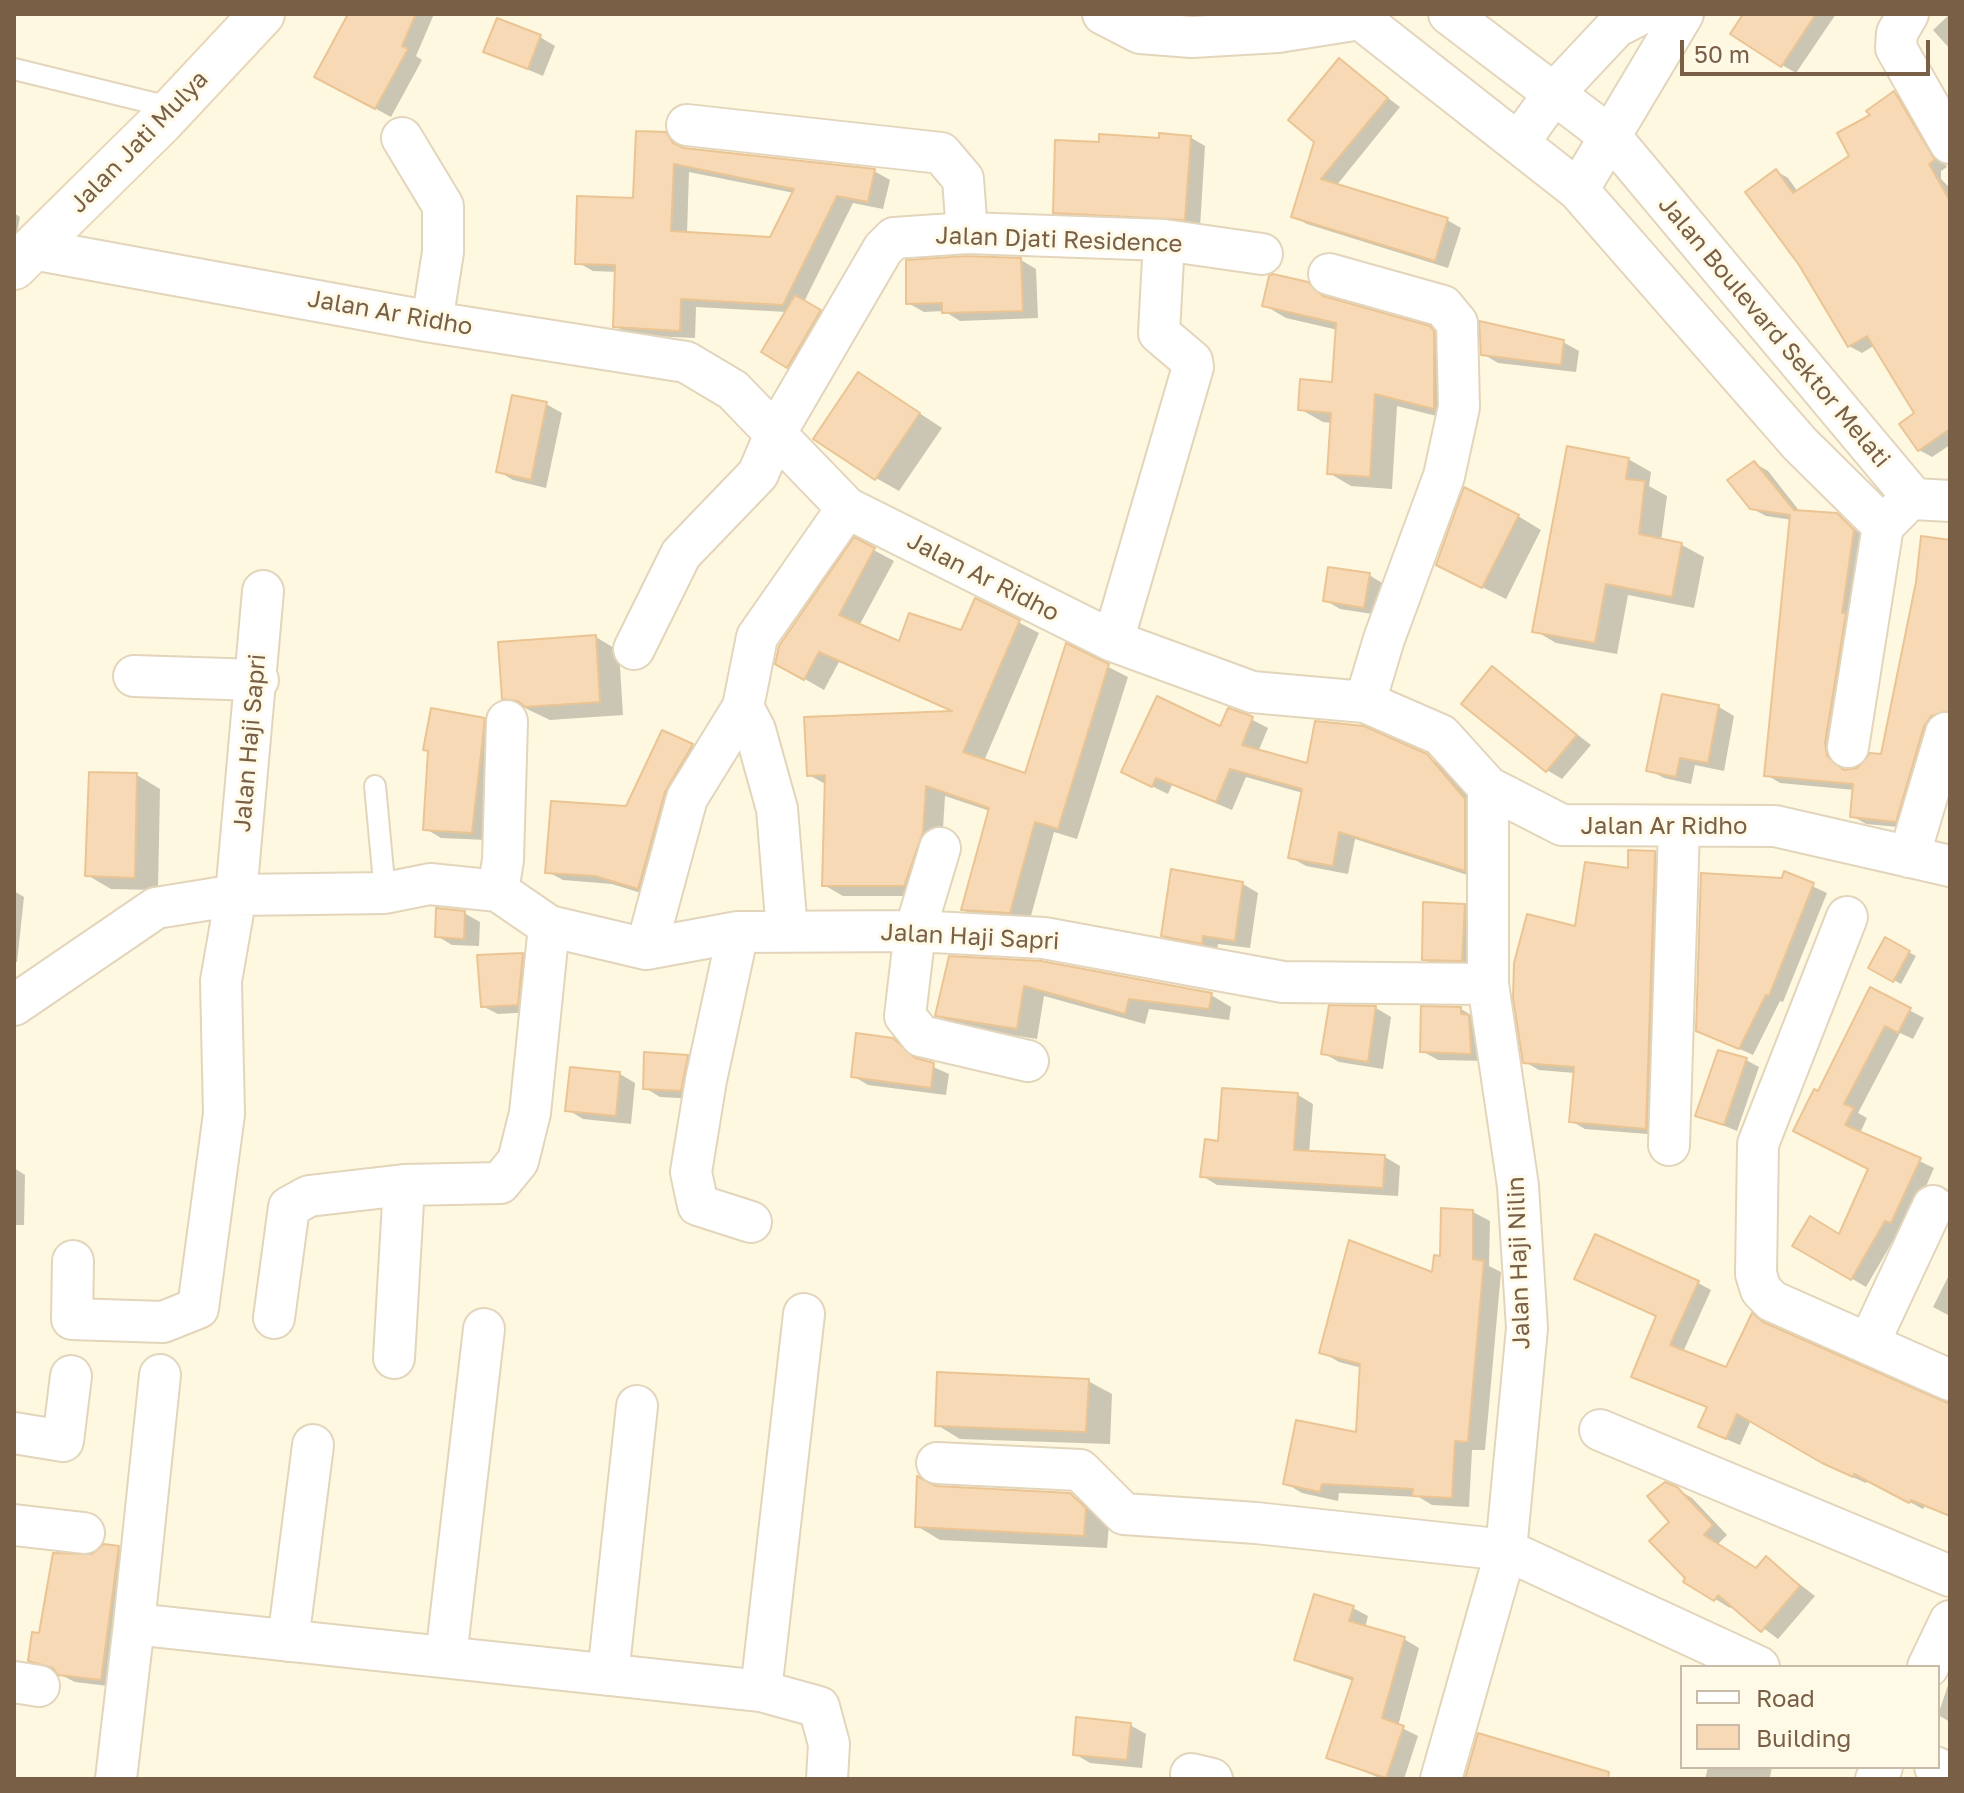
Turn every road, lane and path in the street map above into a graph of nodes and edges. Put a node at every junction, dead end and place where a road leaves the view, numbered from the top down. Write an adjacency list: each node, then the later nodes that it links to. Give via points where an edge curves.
1 (262, 14): 10 (main road, Jalan Jati Mulya)
2 (1103, 14): 7 (street, via 1140,33 1192,37 1278,32)
3 (1449, 14): 9 (street, Jalan Boulevard Sektor Melati)
4 (1641, 14): 9 (street, via 1616,27)
5 (1683, 14): 12 (street)
6 (1908, 14): 15 (street, via 1900,24 1896,48)
7 (1357, 16): 14 (street, Jalan Boulevard Sektor Melati)
8 (14, 69): 10 (lane)
9 (1555, 92): 12 (street, Jalan Boulevard Sektor Melati); 14 (street)
10 (173, 108): 20 (main road, Jalan Jati Mulya)
11 (687, 125): 17 (street, via 941,153 963,179)
12 (1611, 137): 16 (street); 24 (street, Jalan Boulevard Sektor Melati)
13 (402, 138): 22 (street, via 443,206 443,252)
14 (1519, 142): 16 (street, Jalan Boulevard Sektor Melati)
15 (1950, 143)
16 (1578, 190): 26 (street, Jalan Boulevard Sektor Melati, via 1800,444)
17 (967, 233): 18 (street, Jalan Djati Residence); 23 (street, Jalan Djati Residence, via 894,238 883,249)
18 (1164, 240): 19 (street, Jalan Djati Residence); 28 (street, via 1159,333 1193,367)
19 (1262, 254)
20 (23, 258): 22 (street, Jalan Ar Ridho)
21 (1329, 274): 32 (street, via 1443,306 1457,323 1459,407 1444,476)
22 (432, 322): 23 (street, Jalan Ar Ridho, via 686,362 733,390)
23 (775, 434): 25 (street, Jalan Ar Ridho); 29 (street, Jalan Djati Residence, via 758,474 681,554)
24 (1932, 500): 26 (street, via 1893,513)
25 (847, 508): 28 (street, Jalan Ar Ridho); 33 (street, via 757,637)
26 (1883, 526): 36 (street)
27 (263, 591): 31 (street, Jalan Haji Sapri)
28 (1113, 641): 32 (street, Jalan Ar Ridho, via 1252,692)
29 (634, 649)
30 (134, 676): 31 (street)
31 (258, 680): 45 (street, Jalan Haji Sapri)
32 (1365, 702): 38 (street, Jalan Ar Ridho, via 1441,735)
33 (743, 707): 48 (street, via 755,730 777,809); 51 (street, via 687,798)
34 (507, 721): 43 (street)
35 (1946, 733): 41 (street)
36 (1848, 747)
37 (375, 786): 44 (lane)
38 (1488, 787): 39 (street, Jalan Ar Ridho, via 1562,825); 52 (street, Jalan Haji Nilin)
39 (1679, 828): 41 (street, Jalan Ar Ridho, via 1775,826); 55 (street)
40 (940, 848): 49 (street)
41 (1909, 857): 42 (street, Jalan Ar Ridho)
42 (1950, 866)
43 (498, 891): 44 (street, Jalan Haji Sapri, via 430,884); 47 (street, Jalan Haji Sapri)
44 (385, 893): 45 (street, Jalan Haji Sapri)
45 (236, 895): 53 (street, Jalan Haji Sapri, via 156,908); 59 (street, Jalan Haji Sapri, via 221,981 224,1114 198,1308 163,1322 72,1319)
46 (1847, 917): 63 (street, via 1758,1144 1756,1274 1772,1301)
47 (549, 926): 51 (street, Jalan Haji Sapri); 56 (street, via 530,1113 518,1161 500,1183)
48 (787, 931): 49 (street, Jalan Haji Sapri); 50 (street, Jalan Haji Sapri)
49 (915, 931): 52 (street, Jalan Haji Sapri, via 1044,938 1283,982); 54 (street, via 905,1016 921,1036)
50 (738, 932): 51 (street, Jalan Haji Sapri); 58 (street, via 691,1172 698,1205)
51 (646, 949)
52 (1488, 984): 75 (street, Jalan Haji Nilin, via 1518,1186 1527,1328)
53 (14, 1005)
54 (1028, 1061)
55 (1669, 1145)
56 (404, 1185): 61 (street, via 309,1196 289,1207); 64 (street)
57 (1933, 1206): 63 (street)
58 (751, 1222)
59 (73, 1261)
60 (804, 1314): 84 (street)
61 (274, 1318)
62 (484, 1329): 80 (street)
63 (1869, 1343): 67 (street)
64 (394, 1358)
65 (160, 1375): 78 (street)
66 (71, 1376): 70 (street, via 63,1441)
67 (1950, 1380)
68 (637, 1406): 83 (street)
69 (1600, 1430): 76 (street)
70 (14, 1433)
71 (313, 1445): 79 (street)
72 (937, 1463): 75 (street, via 1080,1470 1124,1514)
73 (14, 1525): 74 (street)
74 (84, 1533)
75 (1506, 1550): 81 (street); 87 (street, Jalan Haji Nilin)
76 (1950, 1576)
77 (1950, 1621): 82 (street)
78 (134, 1624): 79 (street); 85 (street)
79 (288, 1641): 80 (street)
80 (446, 1657): 83 (street)
81 (1755, 1665)
82 (1929, 1665)
83 (608, 1675): 84 (street)
84 (761, 1691): 86 (street, via 819,1707 829,1744)
85 (116, 1779)
86 (827, 1779)
87 (1441, 1779)

